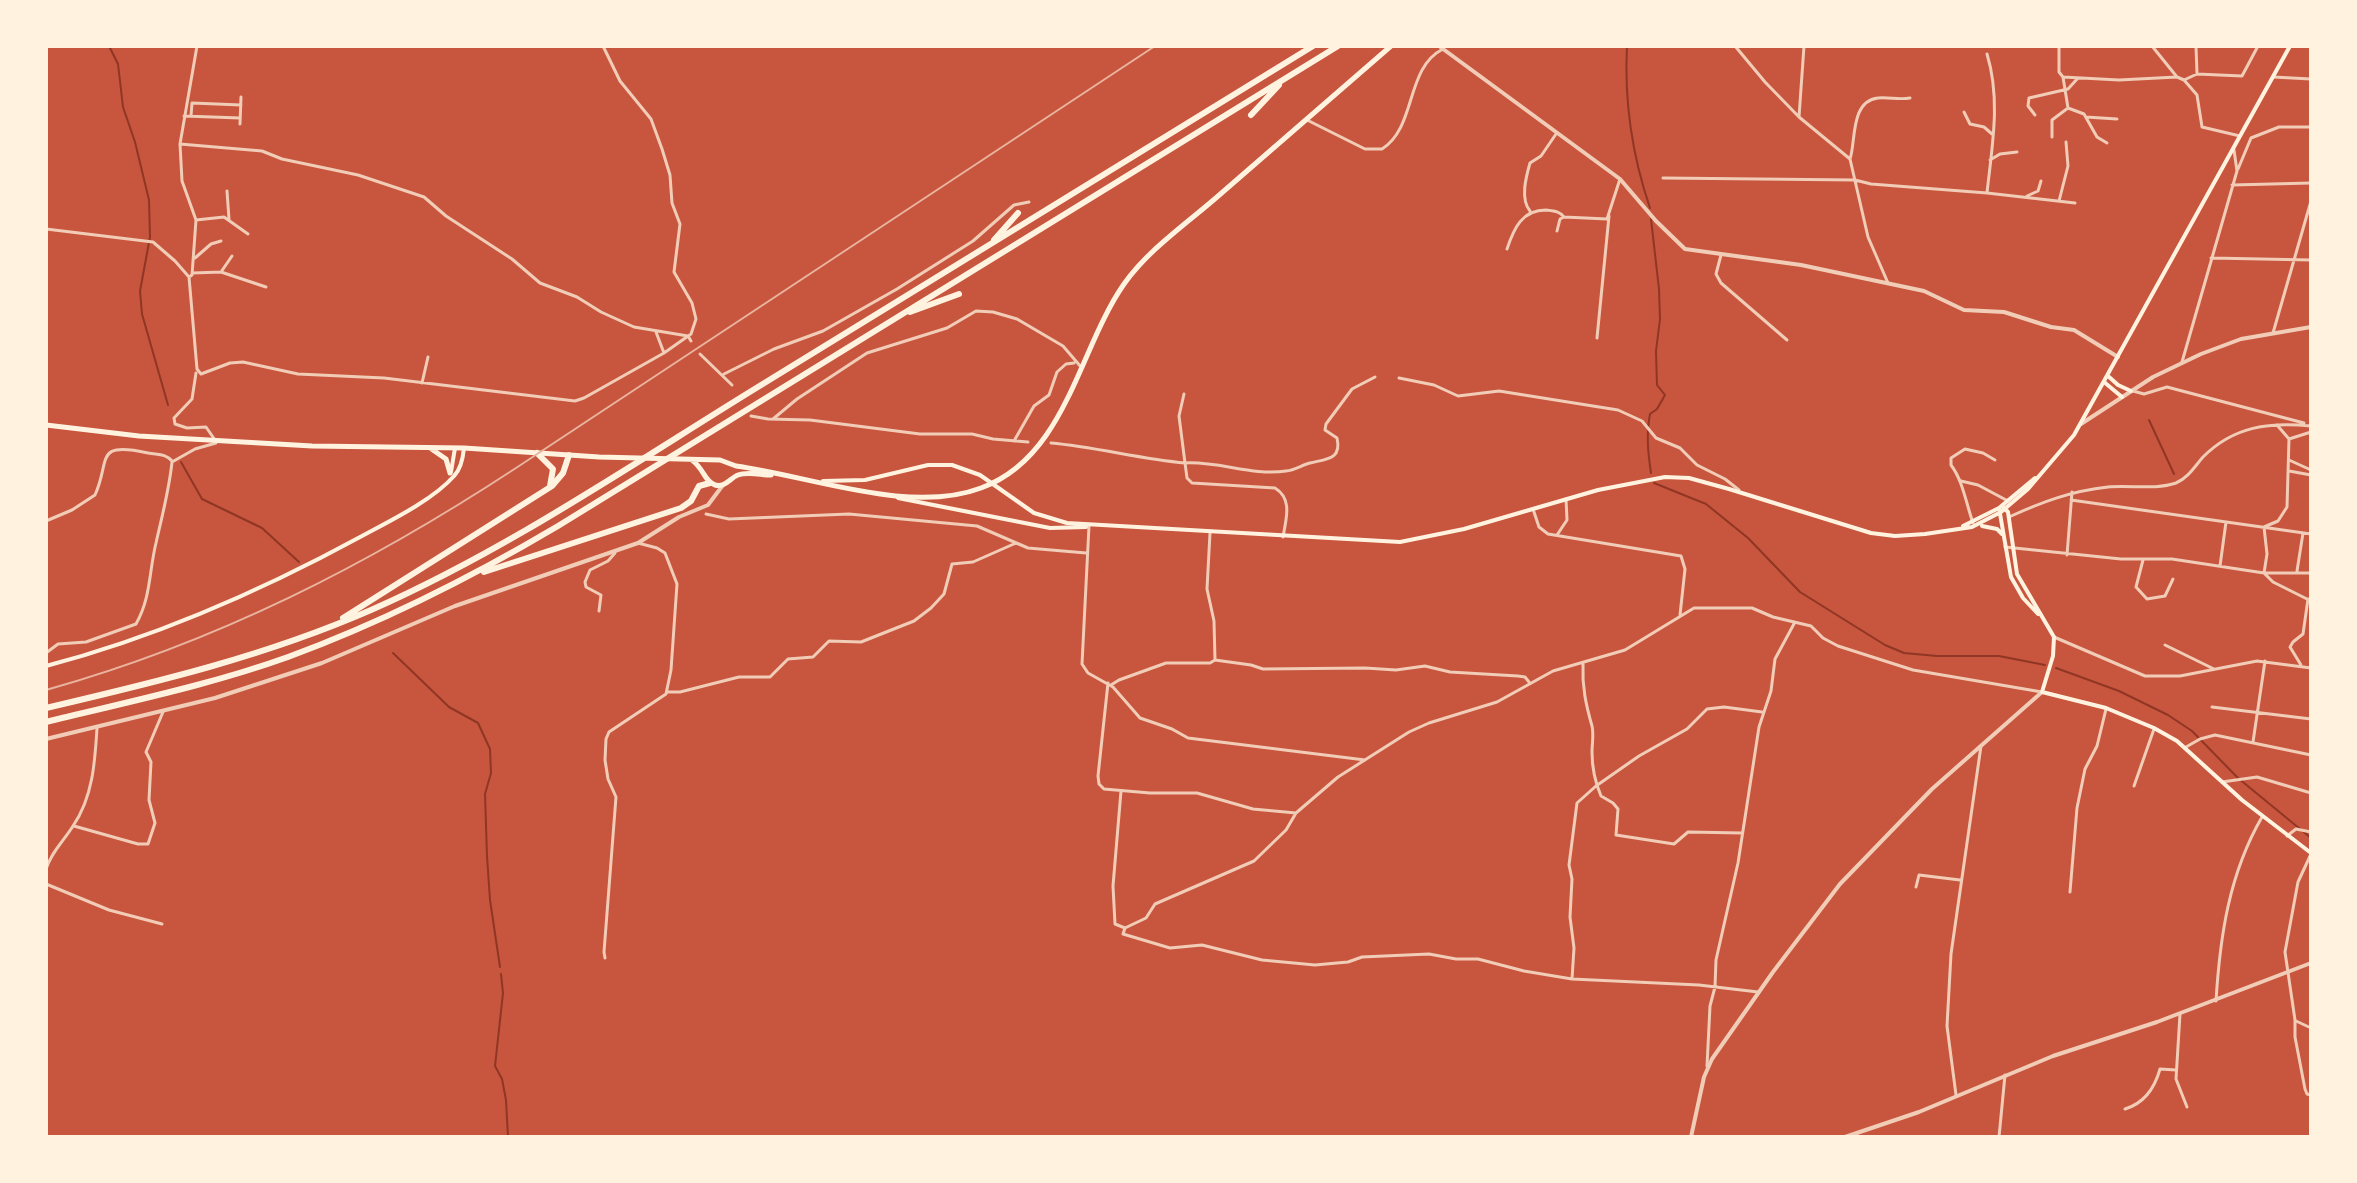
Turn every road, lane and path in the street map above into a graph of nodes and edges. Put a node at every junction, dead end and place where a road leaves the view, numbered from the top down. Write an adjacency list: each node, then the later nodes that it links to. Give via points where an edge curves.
1 (197, 46): 31 (street)
2 (603, 46): 92 (street, via 620,81 651,119 670,175 680,224 674,272 696,319)
3 (1313, 46): 75 (highway)
4 (1338, 46): 20 (highway)
5 (1391, 46): 37 (main road)
6 (1735, 46): 33 (street)
7 (1804, 46): 33 (street)
8 (2059, 46): 16 (street)
9 (2152, 46): 17 (street)
10 (2196, 46): 15 (street)
11 (2258, 46): 15 (street, via 2242,76)
12 (2290, 46): 18 (main road)
13 (1441, 48): 37 (street, via 1425,65 1399,131 1382,149 1365,149); 40 (street)
14 (1987, 54): 41 (street, via 1996,104)
15 (2197, 74): 22 (street)
16 (2063, 77): 19 (street); 23 (street)
17 (2177, 77): 19 (street); 22 (street)
18 (2273, 77): 21 (street); 42 (main road)
19 (2078, 78): 23 (street)
20 (1284, 79): 29 (highway); 88 (highway)
21 (2311, 79)
22 (2184, 80): 42 (street, via 2197,95 2202,127)
23 (2064, 90): 27 (street); 30 (street, via 2029,98)
24 (241, 97): 26 (street)
25 (1910, 98): 49 (street, via 1868,102 1855,123)
26 (241, 105): 32 (street, via 192,103); 35 (street)
27 (2068, 108): 34 (street); 43 (street, via 2052,120)
28 (1964, 112): 41 (street, via 1970,124)
29 (1251, 115)
30 (2035, 115)
31 (184, 116): 32 (street); 46 (street)
32 (191, 116): 35 (street)
33 (1799, 117): 49 (street)
34 (2086, 117): 36 (street); 45 (street, via 2097,137)
35 (240, 118): 38 (street)
36 (2117, 119)
37 (1307, 120): 101 (main road, via 1133,273)
38 (240, 124)
39 (2311, 127): 51 (street, via 2279,127 2251,138)
40 (1557, 133): 53 (street); 65 (street, via 1530,163 1525,193)
41 (1992, 134): 50 (street)
42 (2240, 136): 47 (main road)
43 (2052, 137)
44 (2066, 142): 61 (street, via 2068,166)
45 (2107, 143)
46 (180, 144): 70 (street, via 182,181); 90 (street, via 262,151 424,197 540,283 626,324)
47 (2234, 148): 51 (street); 99 (main road)
48 (2017, 152): 50 (street)
49 (1850, 159): 54 (street)
50 (1990, 160): 59 (street)
51 (2237, 171): 57 (street)
52 (1663, 178): 54 (street)
53 (1620, 179): 67 (street); 77 (street, via 1685,249)
54 (1855, 180): 59 (street); 85 (street, via 1868,237)
55 (2041, 181): 60 (street, via 2038,191)
56 (2311, 183): 57 (street)
57 (2232, 185): 79 (street)
58 (227, 191): 69 (street)
59 (1987, 193): 60 (street)
60 (2023, 197): 61 (street)
61 (2059, 201): 64 (street)
62 (2311, 201): 80 (street)
63 (1029, 202): 103 (street, via 1014,205 973,241 823,331)
64 (2075, 203)
65 (1530, 211): 68 (street, via 1559,212); 76 (street)
66 (1018, 213): 75 (highway)
67 (1609, 216): 68 (street); 93 (street)
68 (1564, 217): 72 (street)
69 (229, 219): 70 (street); 73 (street)
70 (196, 220): 82 (street)
71 (46, 229): 84 (street, via 153,242)
72 (1557, 231)
73 (248, 234)
74 (221, 241): 82 (street)
75 (988, 245): 191 (highway, via 461,566)
76 (1507, 249)
77 (1721, 255): 85 (street); 94 (street, via 1716,274 1721,283)
78 (232, 256): 83 (street)
79 (2211, 258): 80 (street); 100 (street)
80 (2294, 260): 81 (street); 91 (street)
81 (2311, 260)
82 (193, 262): 84 (street)
83 (221, 272): 84 (street); 86 (street)
84 (191, 275): 102 (street)
85 (1889, 284): 99 (street, via 1934,294 1964,310 2004,312 2074,330)
86 (266, 287)
87 (959, 294): 88 (highway)
88 (896, 318): 184 (highway)
89 (2311, 327): 91 (street)
90 (656, 332): 92 (street); 96 (street)
91 (2273, 333): 100 (street)
92 (688, 336): 95 (street); 96 (street)
93 (1597, 338)
94 (1787, 340)
95 (691, 341)
96 (664, 353): 108 (street, via 578,401)
97 (700, 354): 103 (street)
98 (428, 357): 108 (street)
99 (2118, 357): 104 (main road)
100 (2182, 362): 110 (street)
101 (1078, 365): 114 (street, via 1063,346 1017,319 976,311 947,328 867,353); 123 (street, via 1066,364 1057,372 1049,395 1034,406); 150 (main road, via 1057,418 1034,450 1003,477 951,496)
102 (197, 369): 108 (street, via 204,374 243,362 298,374); 121 (street, via 192,399 174,418 175,424 206,427)
103 (724, 374): 109 (street)
104 (2108, 376): 107 (main road); 110 (main road)
105 (1375, 377): 137 (street, via 1352,389 1328,420 1325,430 1338,445 1336,455 1327,460 1275,473)
106 (1399, 378): 152 (street, via 1458,396 1499,391 1618,410 1642,421 1656,438 1680,448)
107 (2104, 382): 112 (main road); 117 (main road)
108 (422, 383)
109 (732, 385)
110 (2131, 391): 112 (street); 118 (street, via 2144,394 2167,387)
111 (1184, 394): 137 (street, via 1179,416)
112 (2122, 397): 117 (street)
113 (751, 416): 114 (street)
114 (773, 419): 123 (street)
115 (2275, 423): 118 (street); 120 (street); 151 (street, via 2230,437 2175,483)
116 (46, 425): 121 (main road)
117 (2080, 425): 138 (main road)
118 (2311, 426)
119 (2311, 432): 120 (street)
120 (2289, 439): 133 (street)
121 (215, 440): 122 (main road)
122 (225, 441): 126 (main road); 135 (street)
123 (1014, 441): 124 (street)
124 (1028, 442)
125 (1051, 443): 137 (street)
126 (425, 447): 127 (main road); 140 (main road, via 443,455)
127 (455, 448): 128 (main road); 140 (main road)
128 (464, 448): 129 (main road); 145 (main road, via 459,468)
129 (537, 453): 130 (main road); 149 (highway, via 553,469)
130 (569, 455): 131 (main road); 149 (highway, via 560,478)
131 (690, 460): 134 (main road); 142 (main road)
132 (1995, 460): 144 (street, via 1970,450 1957,453 1951,465)
133 (2289, 460): 139 (street); 141 (street)
134 (713, 461): 136 (main road); 142 (main road)
135 (172, 462): 161 (street, via 162,454 132,449 108,453 95,495); 194 (street, via 151,581 136,624 86,642 58,644)
136 (727, 463): 143 (main road); 146 (main road)
137 (1185, 463): 171 (street, via 1192,483 1280,491 1287,504)
138 (2048, 467): 156 (main road); 158 (main road)
139 (2289, 471): 141 (street); 165 (street, via 2287,507 2278,521)
140 (450, 473): 145 (main road)
141 (2311, 473)
142 (705, 475): 148 (main road)
143 (780, 475): 146 (main road, via 744,473); 147 (main road)
144 (1961, 481): 156 (street); 163 (street)
145 (447, 482): 199 (main road, via 284,578 156,631)
146 (727, 482): 148 (main road); 153 (street)
147 (816, 482): 150 (main road); 164 (main road, via 865,480 920,466 952,465 980,475 1034,513)
148 (711, 484): 153 (street); 184 (highway, via 699,486 681,508)
149 (548, 489): 191 (highway)
150 (868, 492): 164 (main road, via 1050,528)
151 (2072, 492): 155 (street); 160 (street)
152 (1742, 493): 154 (main road, via 1665,477); 163 (main road, via 1871,533 1895,536)
153 (714, 499): 172 (street)
154 (1566, 499): 157 (main road); 169 (street, via 1568,517)
155 (2071, 500): 162 (street); 178 (street)
156 (2008, 501): 158 (main road)
157 (1533, 509): 169 (street, via 1542,531); 171 (main road, via 1400,542)
158 (2002, 509): 160 (main road); 163 (main road); 170 (main road)
159 (706, 514): 173 (street, via 729,519 863,515 977,526)
160 (2009, 517): 175 (main road)
161 (46, 521)
162 (2226, 522): 165 (street); 180 (street)
163 (1973, 525): 170 (main road, via 1992,527)
164 (1089, 526): 166 (main road); 177 (street)
165 (2264, 527): 167 (street); 182 (street)
166 (1210, 533): 171 (main road); 195 (street, via 1207,589)
167 (2303, 533): 168 (street); 181 (street)
168 (2311, 534)
169 (1557, 535): 188 (street, via 1681,556 1685,569)
170 (2003, 536): 174 (main road)
171 (1283, 537)
172 (638, 543): 176 (street); 204 (street, via 665,553 677,584)
173 (1016, 543): 177 (street); 204 (street, via 973,562 952,564 944,594 907,625 861,642 829,641 813,657 788,659 770,677 739,677)
174 (2005, 547): 175 (street); 189 (main road, via 2016,586)
175 (2011, 547): 178 (street); 189 (main road, via 2020,580)
176 (616, 550): 187 (street, via 590,570 585,582 601,595); 209 (street, via 455,606 322,663)
177 (1086, 553): 203 (street, via 1082,664)
178 (2067, 555): 179 (street)
179 (2143, 560): 180 (street); 185 (street, via 2136,587 2147,599 2165,596)
180 (2220, 566): 182 (street)
181 (2297, 571): 182 (street); 183 (street)
182 (2264, 573): 186 (street)
183 (2311, 573)
184 (468, 577): 213 (highway, via 386,618 287,657)
185 (2173, 579)
186 (2309, 600): 198 (street, via 2303,634 2290,647)
187 (599, 611)
188 (1680, 615): 190 (street, via 1702,607 1743,607); 197 (street, via 1625,650)
189 (2040, 615): 192 (main road)
190 (1795, 622): 205 (street, via 1811,626 1834,644 1913,670); 210 (street, via 1775,659)
191 (326, 628): 207 (highway, via 209,668)
192 (2054, 637): 201 (street, via 2145,676); 205 (main road)
193 (2165, 645): 201 (street)
194 (46, 653)
195 (1215, 660): 202 (street, via 1263,669 1425,666 1525,677); 203 (street, via 1166,663)
196 (2265, 661): 198 (street); 201 (street); 211 (street)
197 (1583, 664): 202 (street); 223 (street, via 1581,686 1588,702)
198 (2301, 665): 200 (street)
199 (46, 666)
200 (2311, 668)
201 (2214, 669)
202 (1529, 682): 221 (street, via 1497,702 1417,728)
203 (1109, 684): 221 (street, via 1140,718 1188,738); 225 (street, via 1098,781 1104,789)
204 (667, 692): 241 (street, via 606,739 606,766 616,797)
205 (2042, 692): 208 (main road); 218 (street)
206 (2212, 707): 211 (street)
207 (46, 708)
208 (2106, 708): 215 (main road); 238 (street, via 2077,808)
209 (163, 712): 214 (street); 229 (street, via 146,752 155,823 148,844)
210 (1762, 712): 223 (street, via 1707,709 1687,729); 231 (street)
211 (2258, 712): 212 (street); 217 (street)
212 (2311, 719)
213 (46, 722)
214 (97, 728): 216 (street); 229 (street, via 92,781)
215 (2154, 728): 219 (main road); 224 (street)
216 (46, 739)
217 (2253, 742): 219 (street, via 2215,735); 220 (street)
218 (1981, 746): 235 (street); 246 (street, via 1924,796 1840,884)
219 (2186, 747): 222 (main road)
220 (2311, 755)
221 (1365, 760): 227 (street)
222 (2222, 782): 226 (street, via 2257,777); 228 (main road)
223 (1596, 786): 231 (street, via 1618,809 1617,836 1674,844 1688,832); 244 (street, via 1577,803 1573,822)
224 (2134, 786)
225 (1121, 791): 227 (street, via 1197,793 1253,809); 240 (street, via 1114,902 1115,924)
226 (2311, 793)
227 (1296, 813): 240 (street, via 1254,861 1155,904 1146,918)
228 (2262, 817): 232 (main road); 247 (street, via 2231,888)
229 (74, 826): 234 (street, via 53,850)
230 (2311, 832): 232 (street, via 2296,829)
231 (1742, 833): 245 (street)
232 (2287, 836): 233 (main road)
233 (2311, 854): 243 (street, via 2296,891 2285,952)
234 (46, 869)
235 (1960, 880): 237 (street, via 1921,874); 254 (street, via 1947,1026)
236 (46, 884): 239 (street, via 109,910)
237 (1916, 887)
238 (2070, 892)
239 (162, 924)
240 (1125, 928): 244 (street, via 1123,934 1163,946 1202,945 1272,961 1327,965 1362,957 1429,954)
241 (605, 958)
242 (2311, 966): 243 (street)
243 (2287, 972): 247 (street); 249 (street)
244 (1572, 979): 245 (street)
245 (1715, 987): 246 (street); 251 (street)
246 (1758, 992): 251 (street)
247 (2216, 1001): 248 (street)
248 (2180, 1014): 252 (street); 253 (street)
249 (2295, 1020): 250 (street); 255 (street, via 2305,1089)
250 (2311, 1028)
251 (1707, 1069): 258 (street)
252 (2176, 1070): 256 (street); 257 (street, via 2160,1069 2156,1086)
253 (2005, 1075): 254 (street); 260 (street)
254 (1956, 1095): 259 (street)
255 (2311, 1095)
256 (2187, 1107)
257 (2125, 1109)
258 (1691, 1137)
259 (1845, 1137)
260 (1999, 1137)

